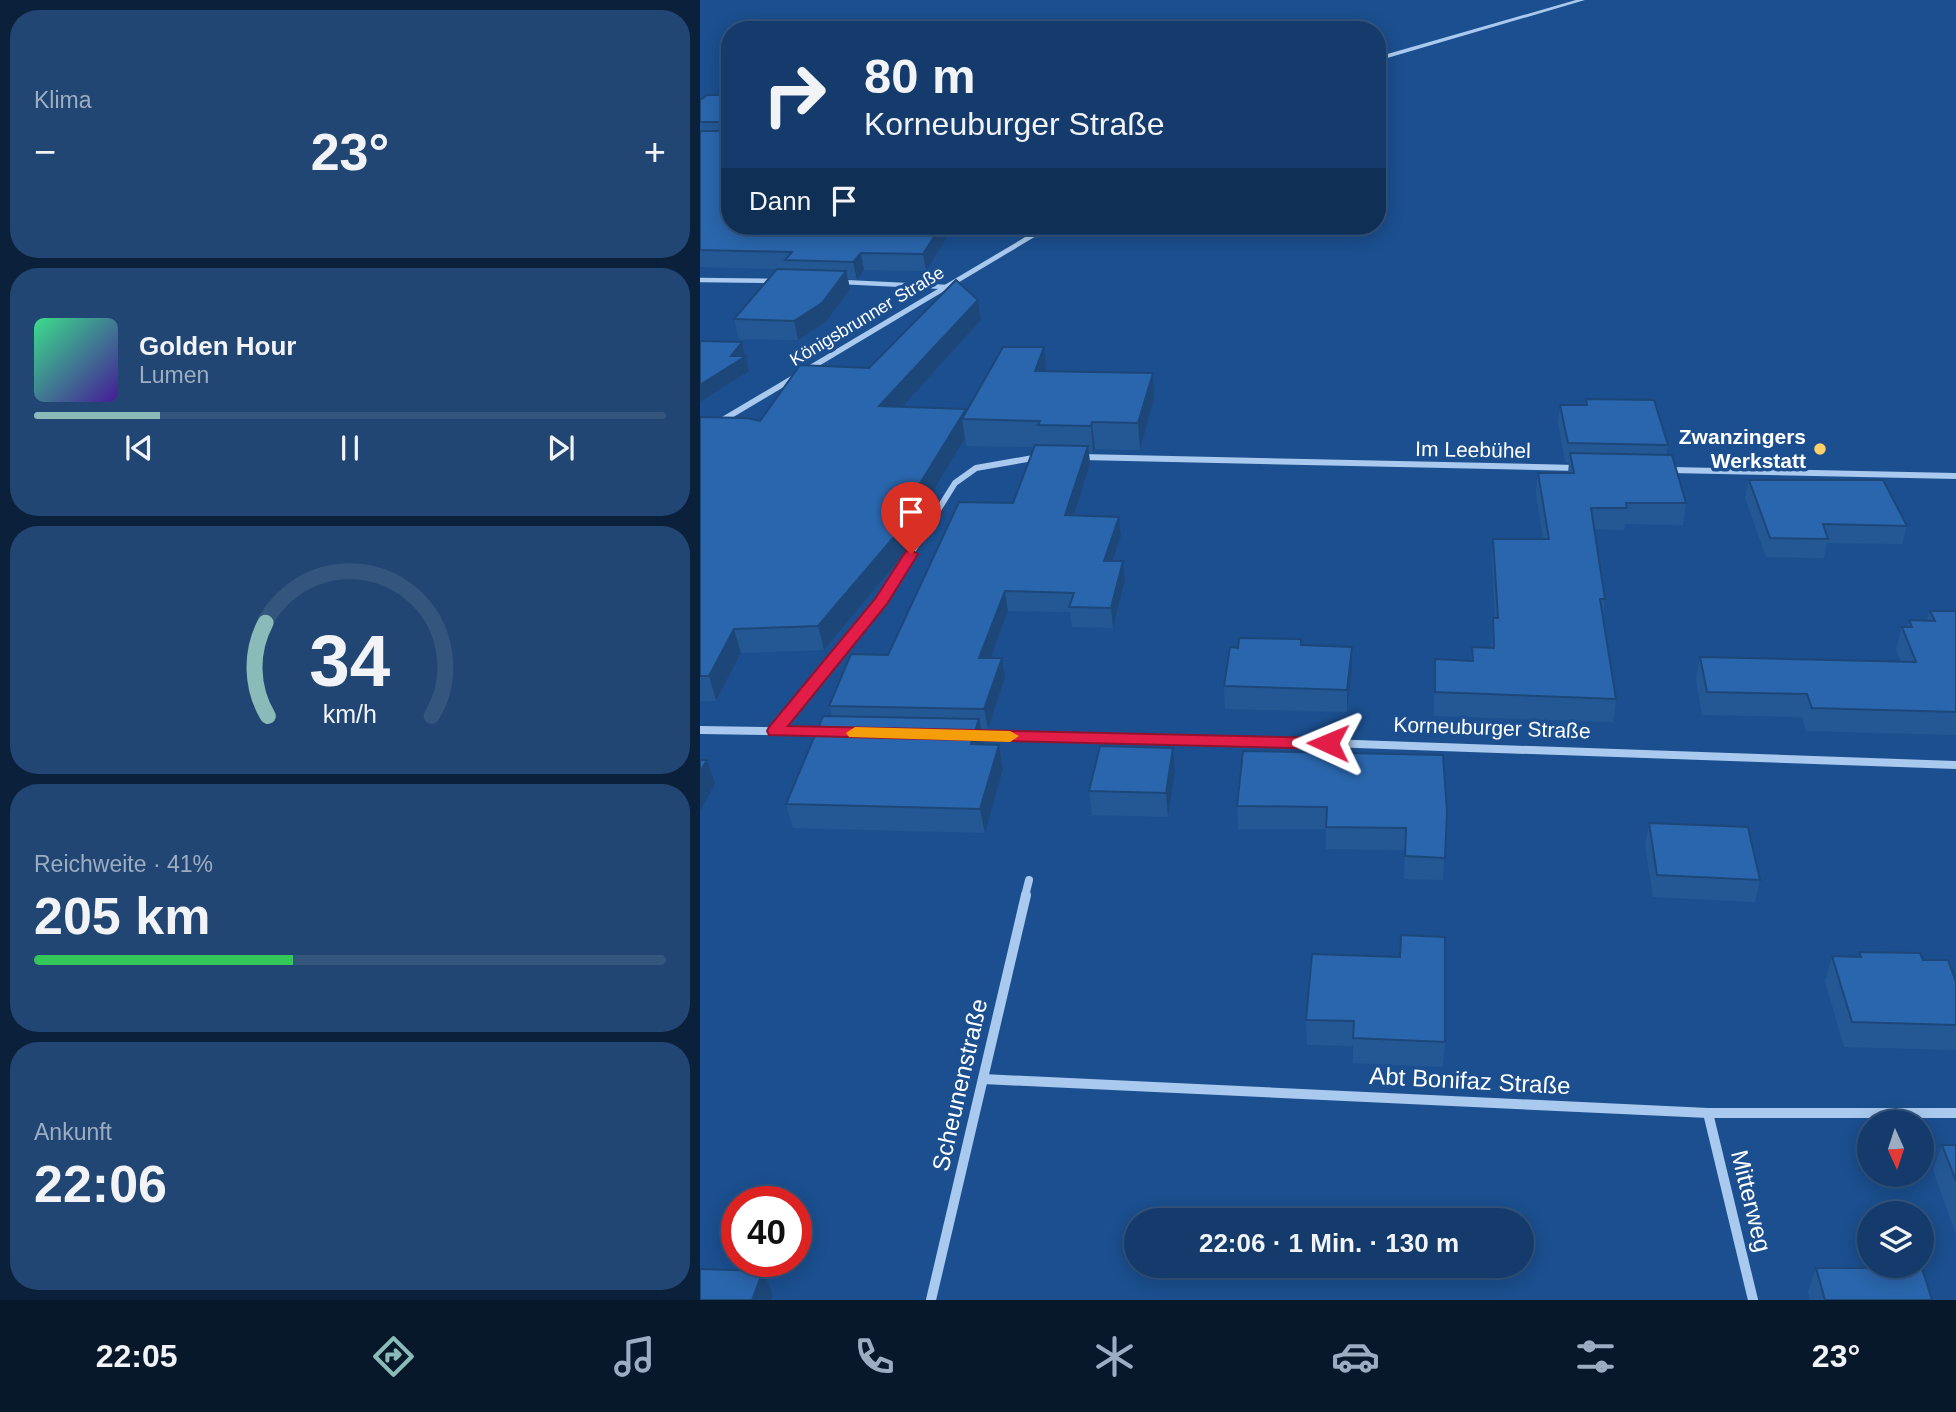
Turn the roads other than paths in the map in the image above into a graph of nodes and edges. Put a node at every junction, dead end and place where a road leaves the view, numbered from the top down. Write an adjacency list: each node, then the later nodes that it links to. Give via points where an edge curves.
1 (1582, 0): 2 (street)
2 (1386, 56)
3 (1034, 235): 7 (street, Königsbrunner Straße)
4 (700, 280): 5 (street)
5 (784, 281)
6 (839, 282): 7 (street)
7 (946, 287): 8 (street, Königsbrunner Straße)
8 (700, 434)
9 (1043, 457): 15 (street, via 990,464 955,483 881,601)
10 (1070, 457): 11 (street, Im Leebühel)
11 (1582, 468)
12 (1665, 470): 13 (street)
13 (1956, 476)
14 (700, 730): 15 (street)
15 (775, 731): 16 (street)
16 (844, 733)
17 (955, 735): 18 (street, Korneuburger Straße)
18 (1956, 765)
19 (1030, 880): 20 (street, Scheunenstraße)
20 (983, 1079): 21 (street, Abt Bonifaz Straße); 23 (street, Scheunenstraße)
21 (1708, 1113): 22 (street, Abt Bonifaz Straße); 24 (street, Mitterweg)
22 (1956, 1113)
23 (931, 1300)
24 (1753, 1300)

